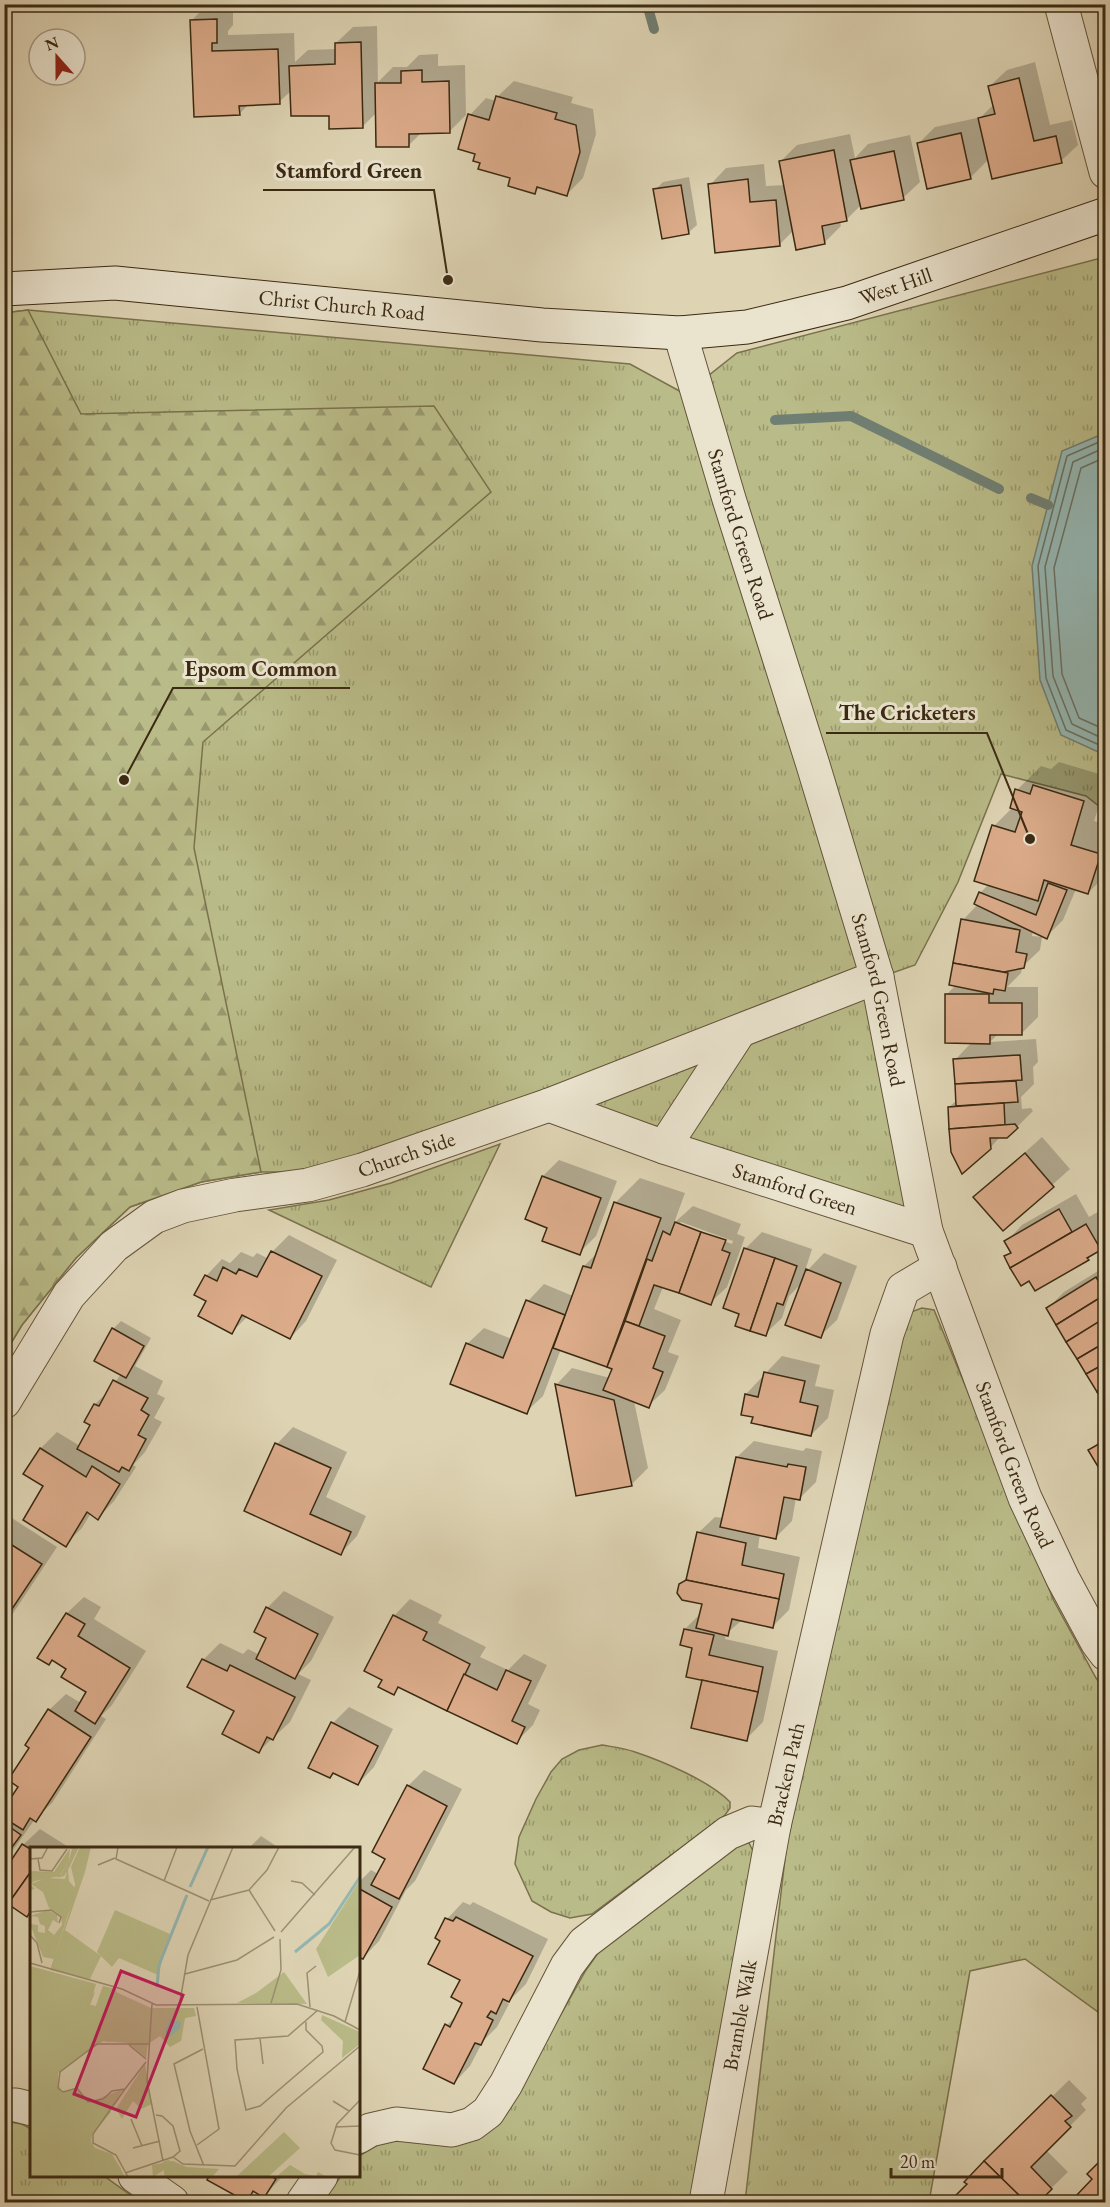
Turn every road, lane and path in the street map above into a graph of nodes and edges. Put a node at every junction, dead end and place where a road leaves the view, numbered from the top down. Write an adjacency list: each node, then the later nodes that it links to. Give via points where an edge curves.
1 (1061, 4): 2 (street)
2 (1106, 172)
3 (1106, 214): 5 (street, West Hill, via 847,303 747,327)
4 (4, 289): 5 (street, Christ Church Road, via 116,283 542,325)
5 (680, 333): 6 (street, Stamford Green Road)
6 (877, 977): 7 (street, Church Side); 10 (street, Stamford Green Road)
7 (739, 1032): 8 (street, Church Side); 9 (street)
8 (549, 1105): 9 (street, Stamford Green); 12 (street, Church Side, via 362,1170 308,1185 183,1206 154,1217 114,1246 69,1295)
9 (664, 1147): 10 (street, Stamford Green)
10 (926, 1231): 11 (street, Stamford Green Road)
11 (940, 1267): 13 (street, Stamford Green Road, via 1025,1497 1062,1579); 14 (street, Bracken Path, via 903,1289 887,1334)
12 (4, 1402)
13 (1106, 1654)
14 (774, 1826): 17 (street, Bracken Path, via 752,1822 728,1833 584,1942 567,1966 488,2112 472,2124 452,2130 396,2124); 22 (street, Bramble Walk)
15 (4, 2105): 16 (street)
16 (30, 2108)
17 (360, 2137)
18 (138, 2177): 20 (street)
19 (320, 2177): 21 (street)
20 (172, 2202)
21 (303, 2202)
22 (706, 2202)

